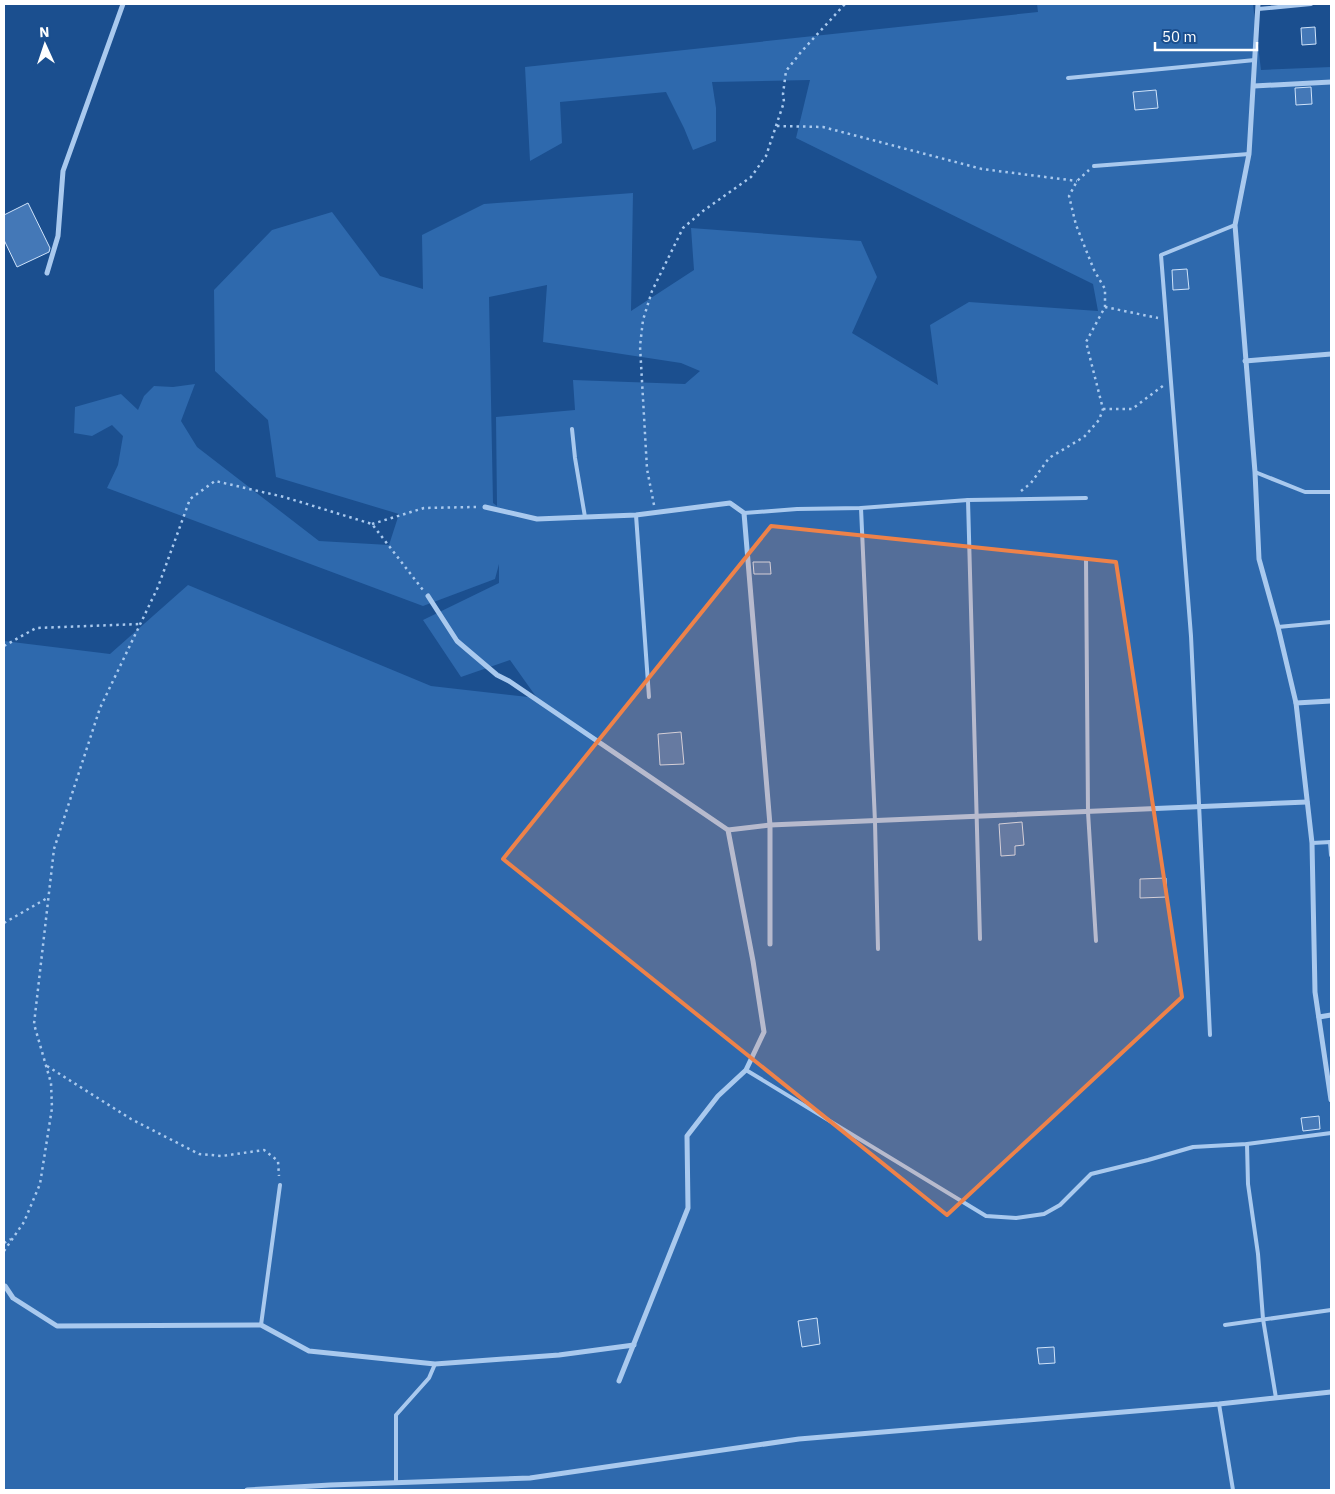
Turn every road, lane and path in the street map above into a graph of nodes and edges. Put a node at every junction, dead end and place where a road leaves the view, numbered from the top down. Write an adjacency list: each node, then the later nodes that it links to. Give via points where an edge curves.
1 (123, 4): 14 (street, via 63,171 58,236)
2 (846, 4): 9 (path, via 786,71 784,102)
3 (1311, 4): 4 (lane)
4 (1258, 6): 5 (street)
5 (1255, 60): 6 (lane); 8 (street)
6 (1068, 78)
7 (1331, 82): 8 (street)
8 (1254, 86): 10 (street)
9 (776, 126): 12 (path, via 824,127 982,169); 29 (path, via 766,156 751,177 684,228 652,291 643,320 640,346 647,469)
10 (1249, 154): 11 (lane); 13 (street)
11 (1094, 166): 12 (path)
12 (1077, 181): 15 (path, via 1069,196 1076,225 1105,288)
13 (1235, 225): 16 (lane, via 1161,256); 18 (street)
14 (47, 273)
15 (1105, 307): 16 (path); 20 (path, via 1086,342)
16 (1166, 320): 19 (lane)
17 (1331, 354): 18 (street)
18 (1245, 361): 22 (street)
19 (1171, 380): 20 (path, via 1132,409); 44 (lane, via 1191,636)
20 (1103, 409): 25 (path, via 1099,420 1084,437 1049,458 1031,483)
21 (572, 430): 32 (lane)
22 (1255, 472): 23 (lane, via 1306,492); 38 (street, via 1259,559)
23 (1331, 492)
24 (1086, 498): 25 (lane)
25 (1010, 499): 26 (lane)
26 (968, 500): 28 (lane); 46 (lane)
27 (485, 507): 32 (street, via 536,519); 33 (path, via 424,508)
28 (861, 508): 30 (lane); 47 (lane)
29 (655, 511): 30 (street, via 730,503); 31 (street)
30 (744, 513): 48 (street)
31 (636, 514): 32 (street); 40 (lane)
32 (585, 517)
33 (372, 524): 35 (path); 37 (path, via 215,481 190,499 158,587)
34 (1086, 559): 45 (lane)
35 (428, 596): 49 (street, via 457,641 497,675)
36 (1331, 622): 38 (lane)
37 (140, 624): 39 (path, via 36,628); 53 (path, via 100,708 54,849)
38 (1278, 626): 42 (street)
39 (4, 646)
40 (649, 697)
41 (1331, 701): 42 (street)
42 (1296, 703): 43 (street)
43 (1308, 802): 44 (street); 51 (street)
44 (1198, 807): 45 (street); 61 (lane)
45 (1088, 812): 46 (street); 56 (lane)
46 (978, 817): 47 (street); 55 (lane)
47 (875, 822): 48 (street); 58 (lane)
48 (770, 825): 49 (street); 57 (street)
49 (728, 830): 63 (street, via 764,1032)
50 (1331, 842): 51 (lane); 52 (lane)
51 (1312, 843): 60 (street, via 1315,992)
52 (1331, 856)
53 (49, 897): 54 (path); 62 (path, via 34,1024)
54 (4, 923)
55 (980, 939)
56 (1096, 941)
57 (770, 944)
58 (878, 950)
59 (1331, 1015): 60 (street)
60 (1319, 1017): 64 (street)
61 (1210, 1035)
62 (46, 1066): 67 (path, via 131,1120 199,1154 222,1156 264,1150 278,1161); 68 (path, via 51,1083 52,1108 40,1184 24,1222)
63 (746, 1070): 66 (lane, via 986,1216 1016,1218 1044,1214 1060,1205 1091,1174 1193,1147); 76 (street, via 718,1096 687,1136 688,1208)
64 (1331, 1100)
65 (1331, 1133): 66 (lane)
66 (1247, 1144): 73 (lane, via 1248,1184)
67 (280, 1185): 74 (lane)
68 (12, 1238): 69 (path); 70 (path)
69 (4, 1243)
70 (4, 1251)
71 (4, 1286): 74 (street, via 13,1298 56,1326)
72 (1331, 1310): 73 (lane)
73 (1263, 1319): 75 (lane); 80 (lane)
74 (261, 1325): 77 (street, via 309,1351)
75 (1225, 1325)
76 (634, 1345): 77 (street, via 559,1355); 78 (street)
77 (436, 1364): 82 (lane, via 429,1378 396,1415)
78 (619, 1381)
79 (1331, 1392): 80 (street)
80 (1276, 1398): 81 (street)
81 (1219, 1404): 82 (street, via 799,1440 530,1478); 84 (lane)
82 (396, 1482): 83 (street)
83 (247, 1490)
84 (1233, 1490)

